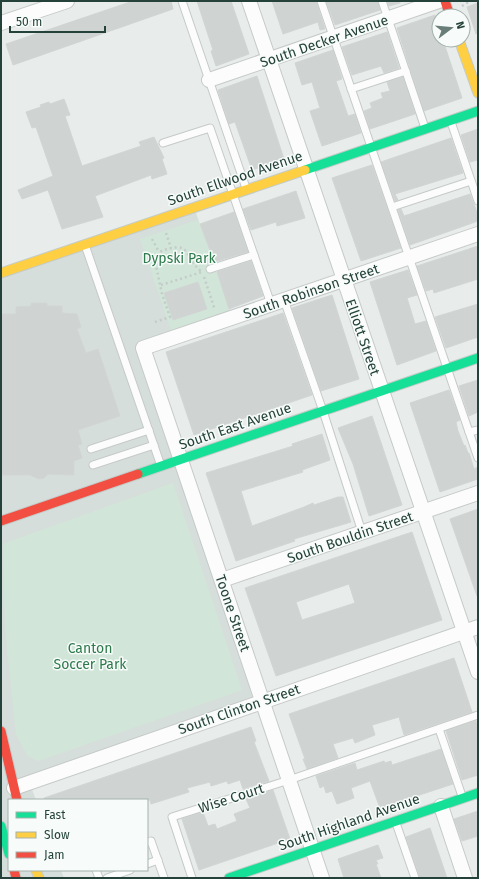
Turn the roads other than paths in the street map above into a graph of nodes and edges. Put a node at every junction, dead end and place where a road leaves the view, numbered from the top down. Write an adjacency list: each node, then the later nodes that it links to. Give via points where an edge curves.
1 (67, 1): 7 (street)
2 (182, 1): 14 (lane)
3 (249, 1): 12 (street, Elliott Street)
4 (321, 1): 10 (lane)
5 (382, 1): 8 (lane)
6 (439, 1): 8 (street, South Decker Avenue)
7 (46, 5): 9 (street)
8 (388, 19): 10 (street, South Decker Avenue); 13 (lane)
9 (1, 23)
10 (334, 37): 12 (street, South Decker Avenue); 15 (lane)
11 (462, 48): 16 (street)
12 (268, 60): 14 (street, South Decker Avenue); 22 (street, Elliott Street)
13 (406, 71): 15 (lane); 19 (lane)
14 (209, 80): 24 (lane)
15 (352, 89): 21 (lane)
16 (478, 93)
17 (478, 111): 18 (street, South Ellwood Avenue)
18 (450, 120): 19 (street, South Ellwood Avenue); 23 (lane)
19 (426, 128): 21 (street, South Ellwood Avenue)
20 (163, 143): 25 (lane, via 210,128)
21 (371, 146): 22 (street, South Ellwood Avenue); 27 (lane)
22 (305, 168): 24 (street, South Ellwood Avenue); 34 (street, Elliott Street)
23 (471, 181): 26 (lane); 27 (lane)
24 (246, 189): 25 (street, South Ellwood Avenue)
25 (233, 194): 29 (street, South Ellwood Avenue); 30 (lane)
26 (478, 201)
27 (392, 207): 31 (lane)
28 (478, 234): 31 (street, South Robinson Street)
29 (85, 245): 33 (street, South Ellwood Avenue); 41 (lane)
30 (254, 255): 32 (lane); 35 (lane)
31 (409, 257): 34 (street, South Robinson Street); 38 (lane)
32 (210, 270)
33 (1, 273)
34 (344, 280): 35 (street, South Robinson Street); 39 (street, Elliott Street)
35 (278, 302): 36 (street, South Robinson Street); 40 (lane)
36 (143, 348): 47 (street, Toone Street)
37 (478, 358): 38 (street, South East Avenue)
38 (448, 369): 39 (street, South East Avenue); 43 (lane)
39 (382, 391): 40 (street, South East Avenue); 51 (street, Elliott Street)
40 (323, 411): 47 (street, South East Avenue); 53 (lane)
41 (149, 430): 44 (lane); 45 (lane)
42 (478, 430): 43 (lane)
43 (469, 432): 46 (lane)
44 (154, 445): 48 (lane); 49 (lane)
45 (91, 449)
46 (478, 458)
47 (181, 460): 49 (street, South East Avenue); 54 (street, Toone Street)
48 (93, 465)
49 (161, 466): 52 (street, South East Avenue)
50 (478, 493): 51 (street, South Bouldin Street)
51 (423, 512): 53 (street, South Bouldin Street); 56 (street, Elliott Street)
52 (1, 521)
53 (362, 532): 54 (street, South Bouldin Street)
54 (222, 580): 58 (street, Toone Street)
55 (478, 627): 56 (street, South Clinton Street)
56 (464, 631): 57 (street, Elliott Street); 58 (street, South Clinton Street)
57 (478, 672)
58 (262, 701): 62 (street, Toone Street); 63 (street, South Clinton Street)
59 (478, 715): 60 (lane, Wise Court)
60 (439, 729): 62 (lane, Wise Court); 65 (lane)
61 (1, 730): 63 (street)
62 (289, 780): 71 (street, Toone Street); 77 (lane, Wise Court, via 172,817)
63 (13, 793)
64 (478, 793): 65 (street, South Highland Avenue)
65 (463, 798): 66 (street, South Highland Avenue)
66 (441, 806): 67 (street, South Highland Avenue); 81 (street)
67 (395, 822): 71 (street, South Highland Avenue); 80 (lane)
68 (1, 826): 70 (street)
69 (148, 842): 72 (lane, via 151,841)
70 (8, 850)
71 (312, 850): 78 (street, South Highland Avenue); 79 (street, Toone Street)
72 (158, 860): 73 (lane); 76 (lane)
73 (148, 864)
74 (127, 871): 75 (lane)
75 (107, 878)
76 (164, 878)
77 (192, 878)
78 (229, 878)
79 (322, 878)
80 (414, 878)
81 (465, 878)

